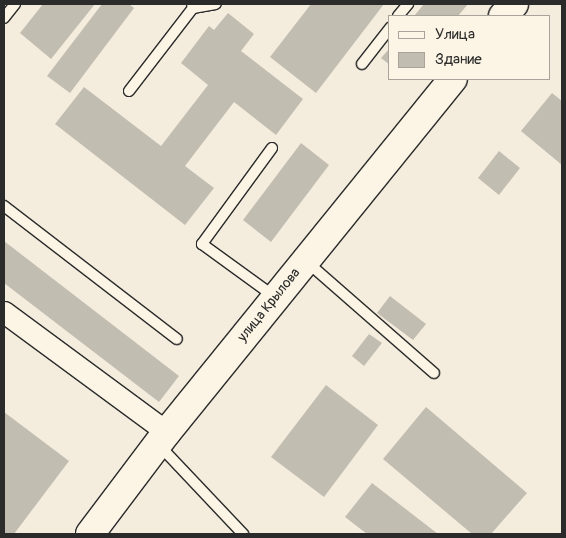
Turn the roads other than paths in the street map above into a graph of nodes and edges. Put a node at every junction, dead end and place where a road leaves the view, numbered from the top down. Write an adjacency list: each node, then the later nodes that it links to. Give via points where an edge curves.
1 (14, 4): 8 (lane)
2 (216, 4): 5 (lane)
3 (408, 4): 6 (lane)
4 (514, 4): 7 (street)
5 (192, 6): 12 (lane)
6 (399, 15)
7 (505, 15)
8 (4, 18)
9 (388, 31): 10 (lane)
10 (362, 64)
11 (452, 80): 15 (street, улица Крылова)
12 (129, 92)
13 (272, 148): 16 (lane, via 202,244)
14 (4, 206): 18 (lane)
15 (305, 261): 16 (street, улица Крылова); 19 (lane)
16 (275, 298): 20 (street, улица Крылова)
17 (4, 312): 20 (street)
18 (177, 339)
19 (434, 373)
20 (162, 438): 21 (street, улица Крылова); 22 (lane)
21 (90, 534)
22 (243, 534)

